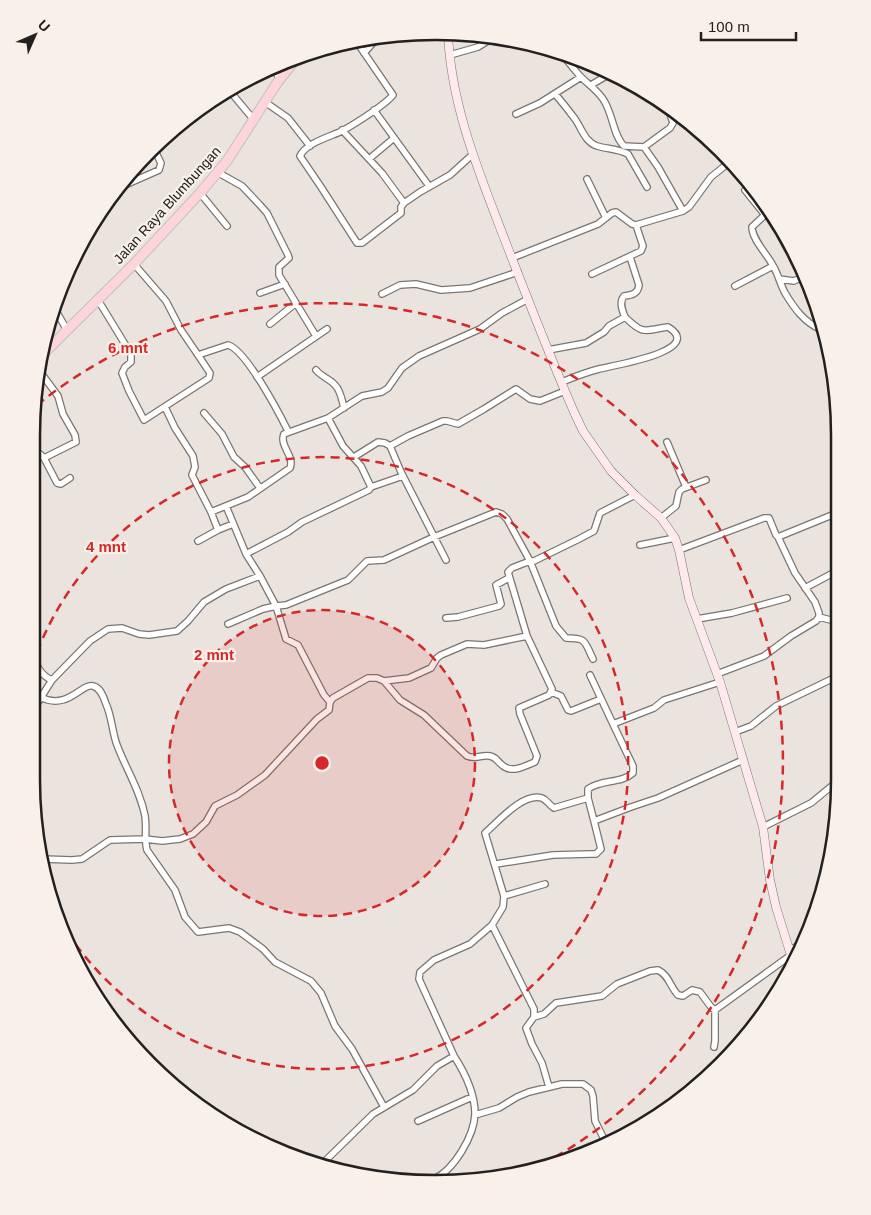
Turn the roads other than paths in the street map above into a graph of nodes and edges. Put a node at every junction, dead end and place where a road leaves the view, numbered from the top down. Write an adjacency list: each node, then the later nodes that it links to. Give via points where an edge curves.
1 (449, 41): 6 (street)
2 (485, 43): 6 (street)
3 (371, 46): 5 (street)
4 (360, 48): 5 (street)
5 (364, 53): 17 (street, via 393,95)
6 (450, 55): 26 (street)
7 (570, 64): 10 (street)
8 (289, 68): 12 (main road, Jalan Raya Blumbungan)
9 (277, 74): 12 (street)
10 (581, 77): 13 (street); 14 (street)
11 (603, 78): 13 (street)
12 (280, 80): 16 (main road, Jalan Raya Blumbungan)
13 (591, 85): 24 (street, via 612,115 621,143 628,147)
14 (555, 94): 18 (street); 33 (street, via 590,142 628,154)
15 (234, 96): 20 (street)
16 (265, 102): 20 (main road, Jalan Raya Blumbungan); 23 (street, via 288,118)
17 (374, 110): 21 (street); 22 (street)
18 (516, 114)
19 (672, 119): 24 (street, via 672,126)
20 (254, 120): 29 (main road, Jalan Raya Blumbungan)
21 (342, 130): 23 (street); 27 (street)
22 (394, 138): 27 (street); 32 (street)
23 (310, 146): 35 (street, via 300,156 357,244 399,216)
24 (644, 147): 36 (street)
25 (157, 155): 31 (street, via 161,168)
26 (472, 155): 32 (street, via 450,175); 42 (street)
27 (369, 159): 35 (street)
28 (724, 166): 36 (street, via 710,177)
29 (218, 172): 34 (main road, Jalan Raya Blumbungan); 49 (street, via 242,186 267,214 288,255 278,269)
30 (587, 179): 38 (street)
31 (133, 181)
32 (429, 186): 35 (street)
33 (647, 187)
34 (200, 193): 39 (street); 43 (main road, Jalan Raya Blumbungan)
35 (404, 203)
36 (683, 211): 40 (street)
37 (764, 216): 44 (street, via 752,230)
38 (606, 218): 40 (street, via 616,212); 42 (street)
39 (226, 226)
40 (636, 226): 41 (street, via 643,246 638,254)
41 (630, 257): 46 (street); 57 (street, via 640,286 633,295 622,299)
42 (512, 258): 45 (street)
43 (134, 264): 54 (main road, Jalan Raya Blumbungan); 65 (street, via 166,301)
44 (773, 266): 47 (street); 50 (street)
45 (518, 272): 52 (street, via 470,288 441,290 416,284 400,285); 53 (street)
46 (592, 274)
47 (780, 279): 48 (street); 59 (street, via 785,293 798,311)
48 (798, 279)
49 (285, 284): 51 (street); 55 (street)
50 (736, 286)
51 (260, 293)
52 (382, 294)
53 (528, 299): 64 (street); 72 (street, via 480,328 419,356 402,368 388,388 356,398)
54 (98, 300): 61 (main road, Jalan Raya Blumbungan); 71 (street, via 131,354 131,362 122,373 143,418 146,420)
55 (296, 303): 58 (street); 62 (street)
56 (58, 316): 61 (street)
57 (625, 317): 64 (street, via 586,343); 69 (street, via 645,331 668,326 673,330 675,342 651,358 600,369)
58 (270, 324)
59 (816, 327)
60 (327, 329): 62 (street)
61 (67, 330): 63 (main road, Jalan Raya Blumbungan)
62 (316, 336): 68 (street)
63 (51, 342)
64 (548, 350): 69 (street)
65 (198, 355): 68 (street, via 220,346 232,346); 71 (street, via 210,373 208,378)
66 (316, 370): 72 (street, via 335,384)
67 (44, 377): 79 (street, via 58,396 76,442)
68 (257, 377): 75 (street)
69 (562, 382): 70 (street)
70 (565, 391): 77 (street, via 540,402 516,388 458,424 443,421); 87 (street, via 594,448)
71 (165, 407): 89 (street, via 193,456 196,467 192,475)
72 (344, 408): 74 (street)
73 (204, 413): 86 (street)
74 (328, 418): 75 (street); 80 (street)
75 (288, 431): 86 (street, via 282,436 282,442 292,462 290,468)
76 (667, 442): 85 (street)
77 (390, 446): 80 (street, via 378,442); 81 (street)
78 (40, 454): 79 (street)
79 (44, 458): 82 (street, via 57,483)
80 (354, 458): 84 (street)
81 (404, 476): 84 (street); 94 (street)
82 (70, 478)
83 (706, 480): 85 (street)
84 (371, 487): 100 (street)
85 (686, 487): 91 (street, via 679,492 676,506)
86 (260, 488): 88 (street)
87 (635, 496): 91 (street); 102 (street, via 600,514 594,531)
88 (226, 506): 89 (street); 92 (street)
89 (211, 512): 93 (street)
90 (831, 515): 95 (street)
91 (661, 518): 96 (street)
92 (234, 524): 93 (street); 100 (street)
93 (218, 530): 97 (street)
94 (434, 537): 101 (street); 102 (street, via 496,512 502,514 511,526); 108 (street, via 384,560 367,561 339,585)
95 (778, 537): 99 (street, via 769,518 764,518); 106 (street, via 794,573)
96 (675, 538): 98 (street); 99 (street)
97 (198, 541)
98 (640, 545)
99 (679, 550): 111 (street)
100 (246, 554): 104 (street)
101 (446, 560)
102 (530, 561): 105 (street, via 510,569); 115 (street, via 556,626 566,638 576,637 584,641)
103 (831, 574): 106 (street)
104 (260, 576): 108 (street); 120 (street, via 226,589 204,602 177,631 149,635 122,628 108,629 90,641)
105 (509, 578): 110 (street, via 496,585 499,606); 114 (street)
106 (805, 588): 109 (street, via 819,613)
107 (787, 598): 111 (street)
108 (276, 606): 113 (street); 125 (street, via 286,639 298,646)
109 (818, 617): 112 (street); 118 (street, via 764,656)
110 (446, 618)
111 (697, 619): 118 (street)
112 (831, 620)
113 (228, 624)
114 (527, 636): 121 (street, via 484,645 467,644 437,658 424,672 409,678); 122 (street)
115 (593, 659)
116 (40, 673): 120 (street)
117 (590, 676): 124 (street)
118 (718, 678): 126 (street); 127 (street)
119 (831, 679): 127 (street, via 776,706 751,726)
120 (52, 680): 123 (street)
121 (384, 681): 122 (street, via 400,700 424,716 467,756 489,755 510,770 537,759 519,708); 125 (street, via 368,678)
122 (551, 692): 124 (street, via 561,696 571,711)
123 (40, 697): 133 (street, via 50,702 71,698 94,686 102,694 111,714 117,745 138,791 145,817)
124 (601, 699): 126 (street)
125 (330, 702): 133 (street, via 329,710 273,767 237,795 216,806 201,829 180,839)
126 (613, 724): 130 (street, via 633,766 633,773 613,782 591,786)
127 (734, 732): 128 (street)
128 (743, 760): 131 (street, via 658,798); 132 (street)
129 (831, 787): 132 (street, via 811,803)
130 (588, 798): 131 (street); 135 (street, via 554,808 540,797 517,805 485,833)
131 (594, 821): 135 (street, via 601,849 596,854 553,855)
132 (763, 827): 139 (street, via 770,880)
133 (145, 839): 134 (street, via 110,840 82,859); 146 (street, via 148,850 174,890 185,917 198,932 229,928 240,932 275,962 317,986 335,1026)
134 (48, 859)
135 (496, 864): 137 (street)
136 (545, 884): 137 (street)
137 (504, 896): 138 (street, via 503,907)
138 (492, 925): 141 (street, via 534,1008); 143 (street, via 470,944 434,960 420,972 419,979)
139 (790, 953): 140 (street)
140 (715, 1010): 141 (street, via 700,992 692,990 683,996 678,995 658,970 616,984 602,996 556,1003 544,1014); 142 (street)
141 (534, 1017): 144 (street, via 526,1028 542,1063)
142 (714, 1048)
143 (454, 1056): 145 (street, via 465,1072); 146 (street, via 432,1070 413,1090)
144 (548, 1087): 147 (street, via 523,1094 499,1108); 149 (street, via 575,1083 587,1087 593,1096 595,1121)
145 (472, 1097): 147 (street); 148 (street)
146 (384, 1106): 150 (street)
147 (475, 1116): 151 (street, via 461,1153)
148 (418, 1121)
149 (603, 1137)
150 (326, 1160)
151 (442, 1175)

